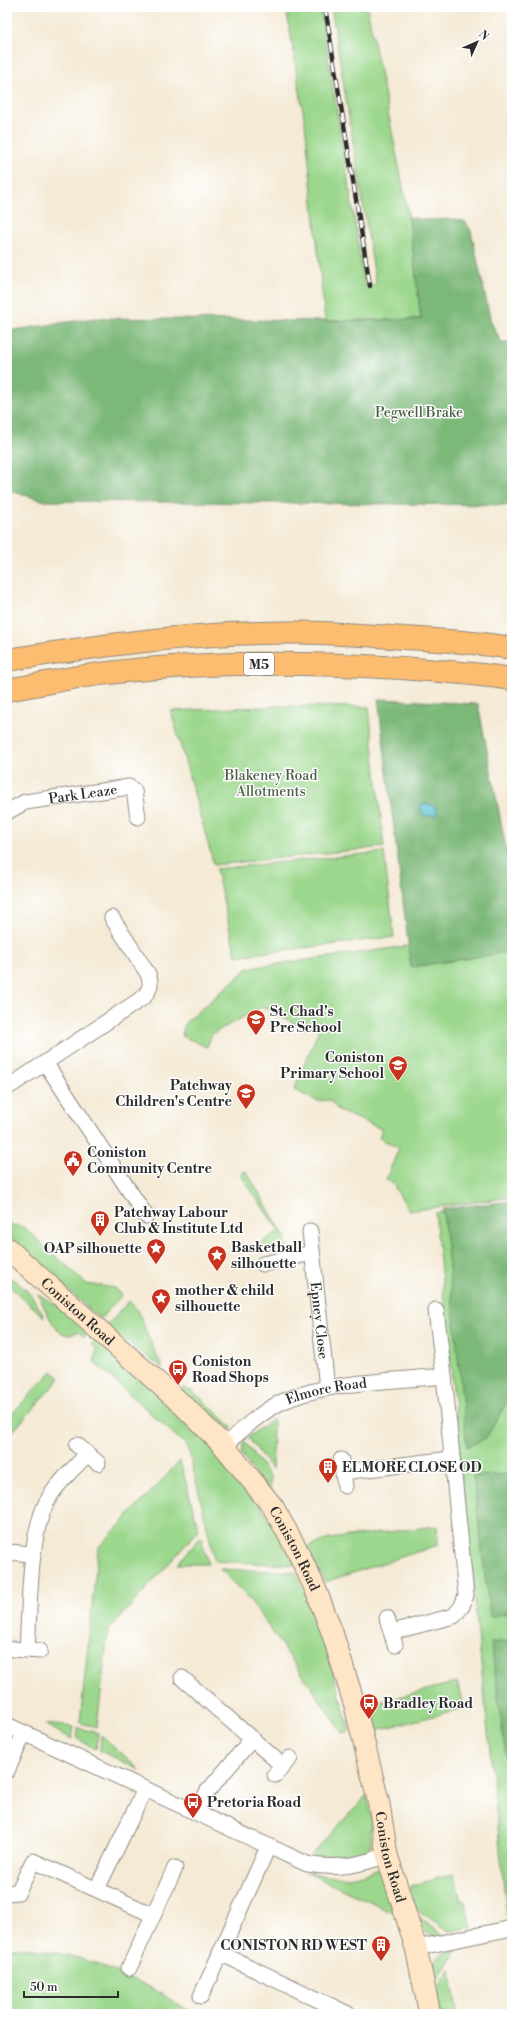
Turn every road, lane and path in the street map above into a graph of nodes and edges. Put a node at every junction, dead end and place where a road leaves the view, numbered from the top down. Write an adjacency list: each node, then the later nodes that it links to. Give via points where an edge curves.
1 (512, 648): 2 (highway, M5, via 477,643 336,633 259,633 167,639 75,649)
2 (7, 660)
3 (512, 679): 4 (highway, M5, via 477,673 336,664 261,664 170,668 80,677)
4 (7, 690)
5 (7, 812): 6 (street, Park Leaze, via 25,802 129,787 134,791)
6 (138, 817)
7 (112, 918): 8 (street, via 148,974 151,981 150,990 144,997)
8 (46, 1064): 9 (street); 10 (street)
9 (7, 1088)
10 (146, 1216)
11 (310, 1231): 13 (street, Epney Close)
12 (7, 1248): 18 (street, Coniston Road, via 184,1406)
13 (312, 1253): 14 (street); 17 (street, Epney Close)
14 (263, 1264)
15 (436, 1310): 16 (street)
16 (444, 1376): 17 (street, Elmore Road); 20 (street)
17 (326, 1388): 18 (street, Elmore Road, via 300,1394 275,1406 261,1414)
18 (224, 1446): 35 (street, Coniston Road, via 273,1506 315,1588 355,1706 379,1804)
19 (87, 1454): 23 (street, via 49,1497 39,1519)
20 (451, 1459): 21 (street); 24 (street, via 466,1595 454,1616)
21 (343, 1473)
22 (7, 1552): 23 (street)
23 (33, 1554): 25 (street)
24 (391, 1632)
25 (27, 1650)
26 (182, 1678): 29 (street)
27 (7, 1725): 28 (street)
28 (24, 1733): 31 (street); 32 (street)
29 (252, 1739): 30 (street); 33 (street, via 207,1792)
30 (283, 1766)
31 (7, 1771)
32 (145, 1789): 33 (street); 37 (street)
33 (196, 1812): 34 (street)
34 (268, 1846): 35 (street, via 307,1864 320,1866 343,1867 362,1864); 42 (street)
35 (387, 1855): 41 (street, Coniston Road)
36 (175, 1868): 39 (street)
37 (97, 1889): 38 (street, via 33,1861 18,1892); 39 (street)
38 (7, 1893)
39 (153, 1915): 43 (street)
40 (512, 1928): 41 (street)
41 (416, 1948): 46 (street, Coniston Road)
42 (220, 1953): 44 (street); 45 (street)
43 (129, 1968)
44 (201, 1996)
45 (348, 2014)
46 (430, 2014)

